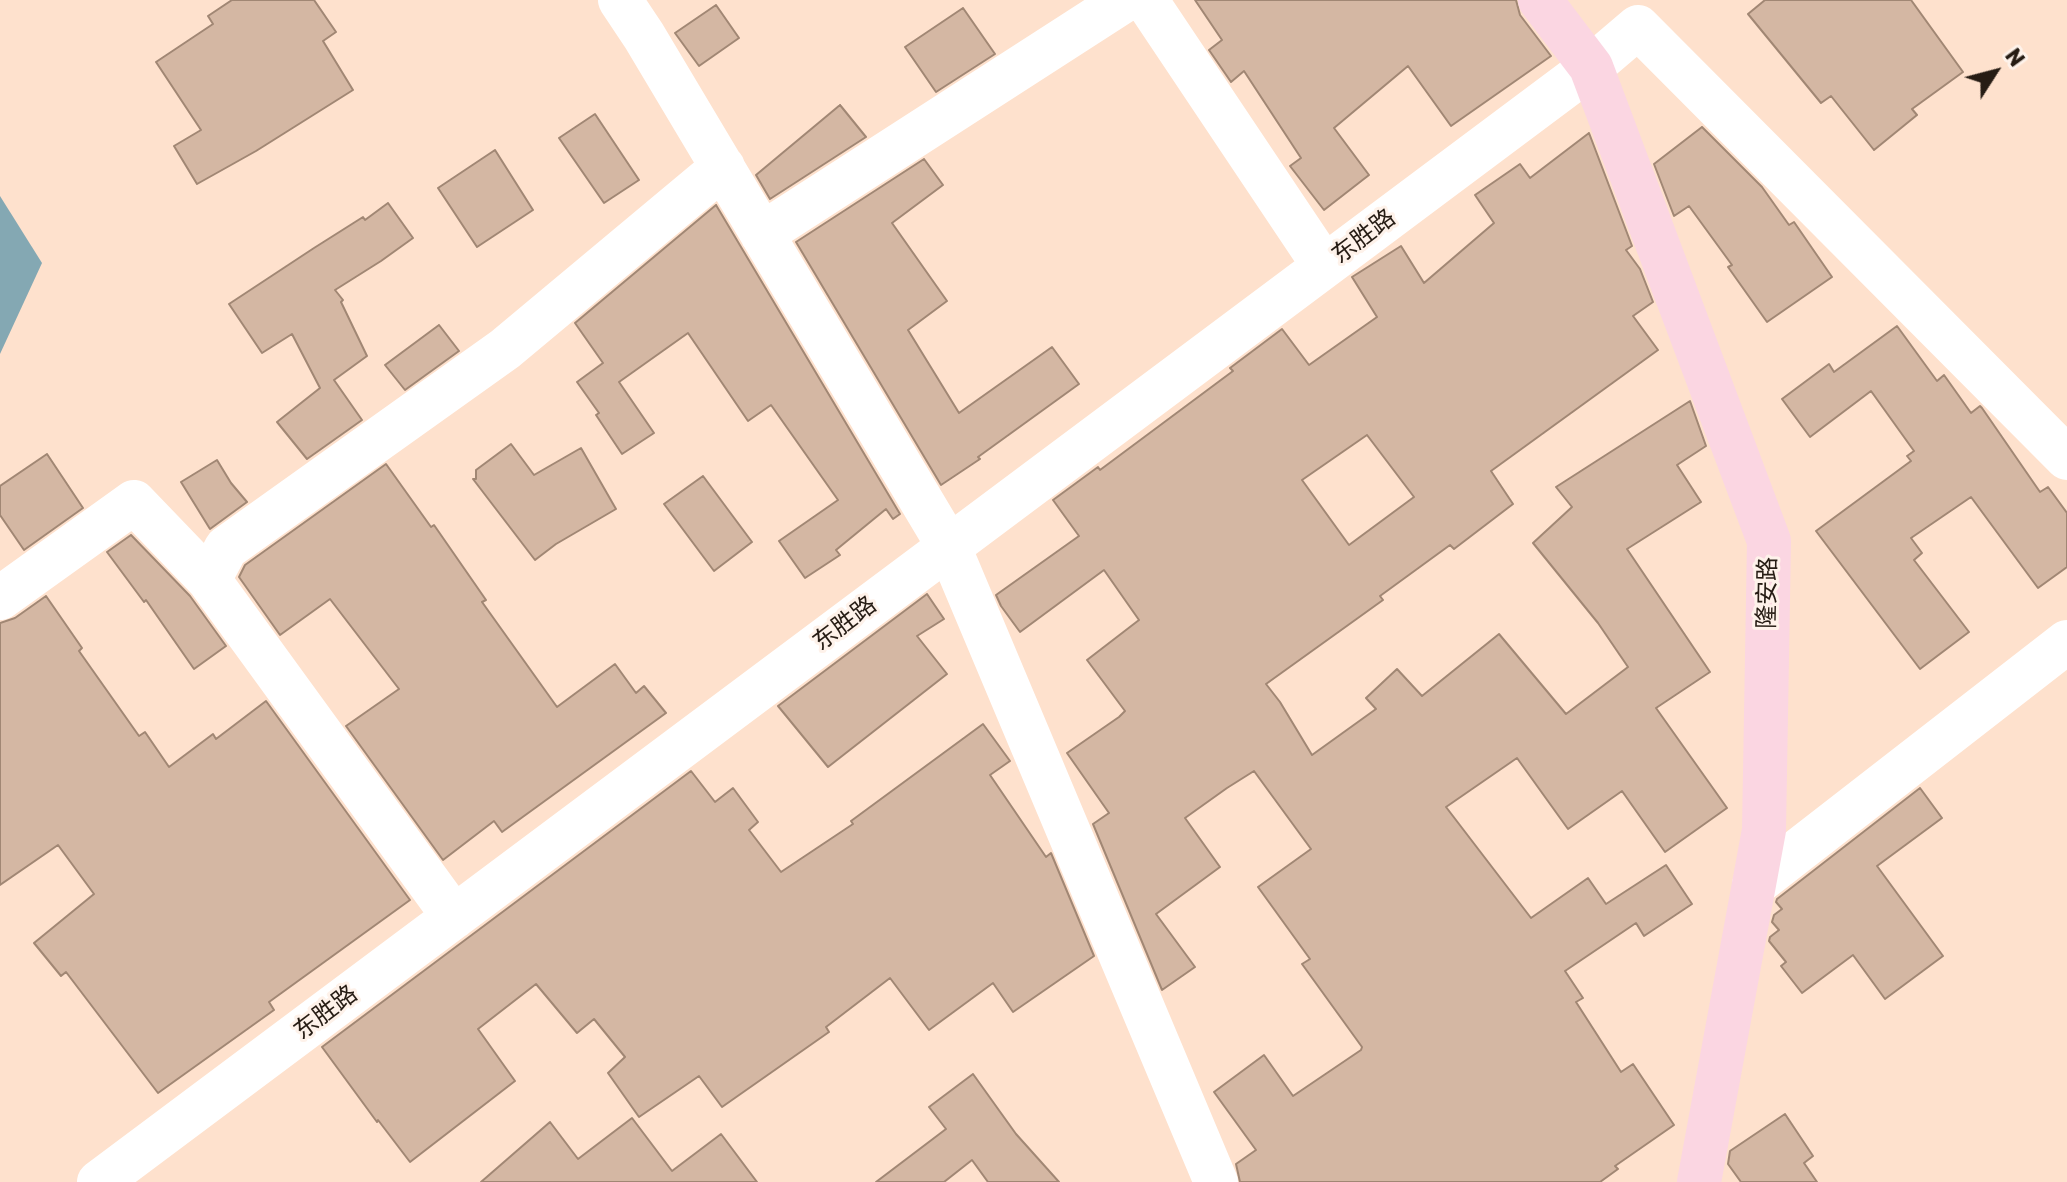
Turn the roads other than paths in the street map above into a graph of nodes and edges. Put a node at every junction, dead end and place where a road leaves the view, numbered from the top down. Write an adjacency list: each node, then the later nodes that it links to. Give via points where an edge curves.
1 (620, 0): 6 (street)
2 (1125, 0): 7 (street)
3 (1146, 0): 8 (street)
4 (1540, 0): 5 (street, 隆安路)
5 (1591, 67): 8 (street, 东胜路); 9 (street, 东胜路, via 1638,27); 14 (street, 隆安路, via 1769,541 1764,830)
6 (723, 167): 7 (street); 11 (street, via 505,349 226,548)
7 (762, 234): 10 (street)
8 (1324, 266): 10 (street, 东胜路)
9 (2067, 458)
10 (949, 547): 15 (street, 东胜路); 17 (street)
11 (209, 580): 12 (street, via 134,502); 15 (street)
12 (0, 598)
13 (2067, 642): 14 (street)
14 (1754, 885): 18 (street, 隆安路)
15 (454, 917): 16 (street, 东胜路)
16 (99, 1182)
17 (1216, 1182)
18 (1699, 1182)

